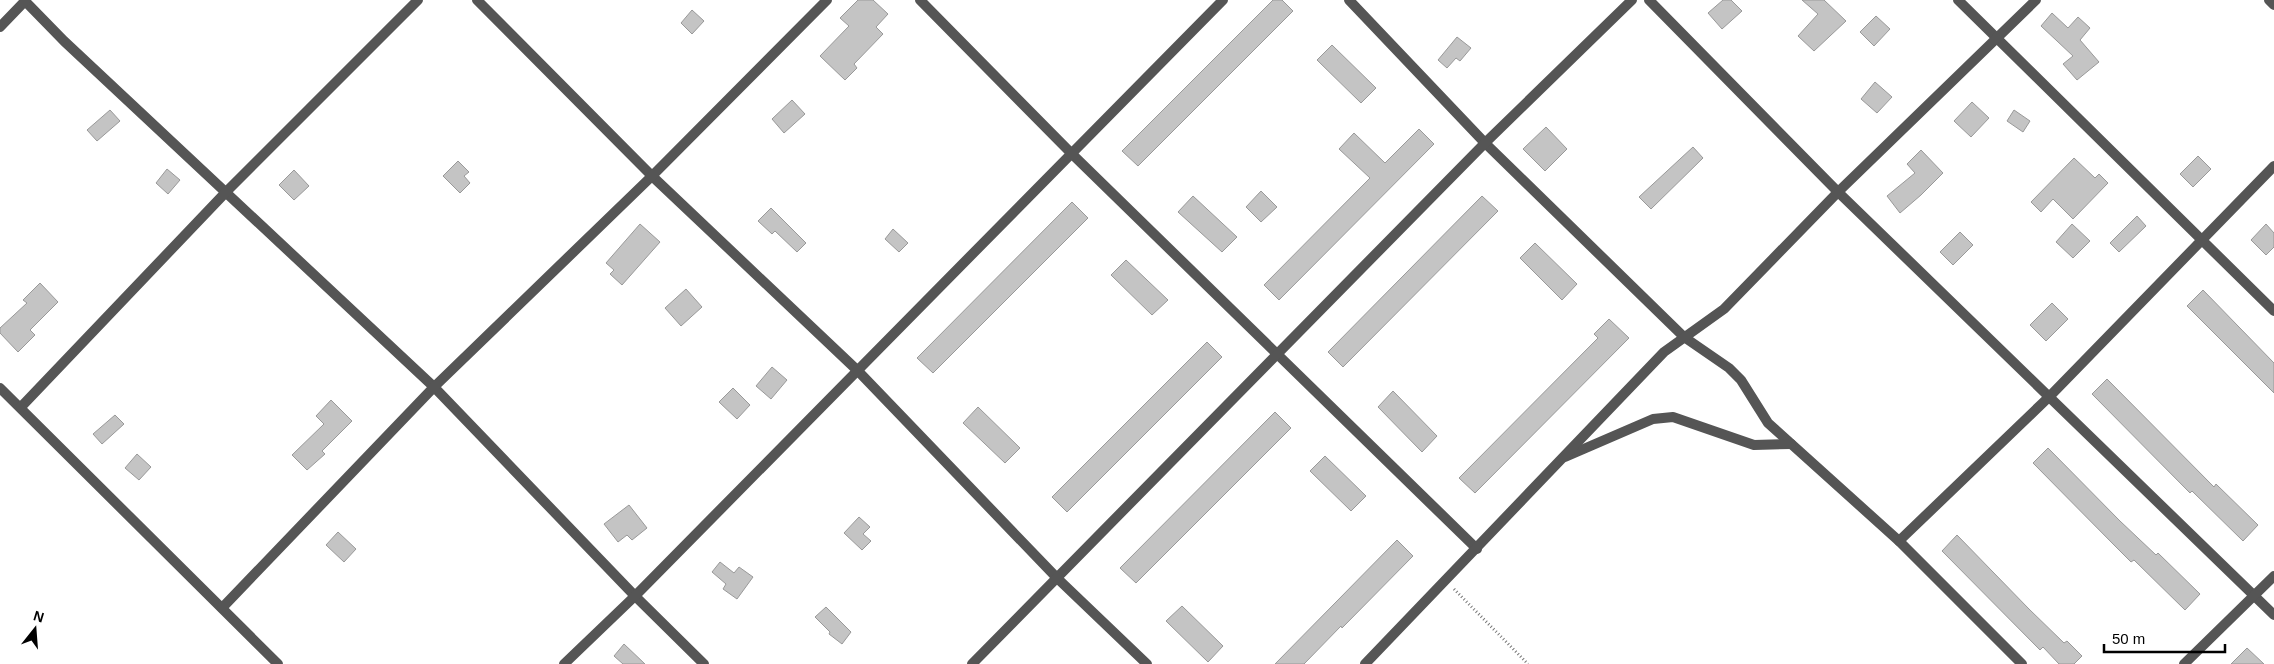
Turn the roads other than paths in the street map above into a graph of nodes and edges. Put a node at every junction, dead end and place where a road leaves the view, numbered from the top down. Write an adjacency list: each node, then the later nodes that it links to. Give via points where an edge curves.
1 (25, 0): 14 (street); 20 (street, via 64,41)
2 (418, 0): 20 (street)
3 (477, 0): 19 (street)
4 (827, 0): 19 (street)
5 (920, 0): 17 (street)
6 (1223, 0): 17 (street)
7 (1349, 0): 16 (street)
8 (1632, 0): 16 (street)
9 (1649, 0): 21 (street)
10 (1958, 0): 15 (street)
11 (2036, 0): 15 (street)
12 (2269, 0): 13 (street)
13 (2274, 5)
14 (0, 27)
15 (1997, 38): 21 (street); 22 (street)
16 (1485, 143): 24 (street); 25 (street)
17 (1072, 154): 25 (street); 26 (street)
18 (2274, 166): 22 (street)
19 (652, 176): 26 (street); 27 (street)
20 (226, 191): 27 (street); 30 (street)
21 (1838, 192): 24 (street, via 1724,309); 29 (street)
22 (2202, 240): 23 (street); 29 (street)
23 (2274, 311)
24 (1684, 337): 31 (street, via 1741,380 1768,423); 32 (street, via 1664,352)
25 (1279, 355): 34 (street); 36 (street)
26 (858, 371): 36 (street); 38 (street)
27 (434, 387): 38 (street); 39 (street)
28 (0, 388): 30 (street)
29 (2050, 396): 33 (street); 37 (street)
30 (21, 407): 39 (street)
31 (1791, 444): 32 (street, via 1754,445 1673,417 1653,419); 33 (street)
32 (1560, 460): 34 (street)
33 (1899, 541): 47 (street)
34 (1477, 549): 46 (street)
35 (2274, 576): 37 (street)
36 (1058, 578): 44 (street); 45 (street)
37 (2255, 595): 40 (street); 48 (street)
38 (635, 596): 42 (street); 43 (street)
39 (222, 608): 41 (street)
40 (2274, 615)
41 (278, 664)
42 (564, 664)
43 (704, 664)
44 (972, 664)
45 (1147, 664)
46 (1365, 664)
47 (2022, 664)
48 (2184, 664)

